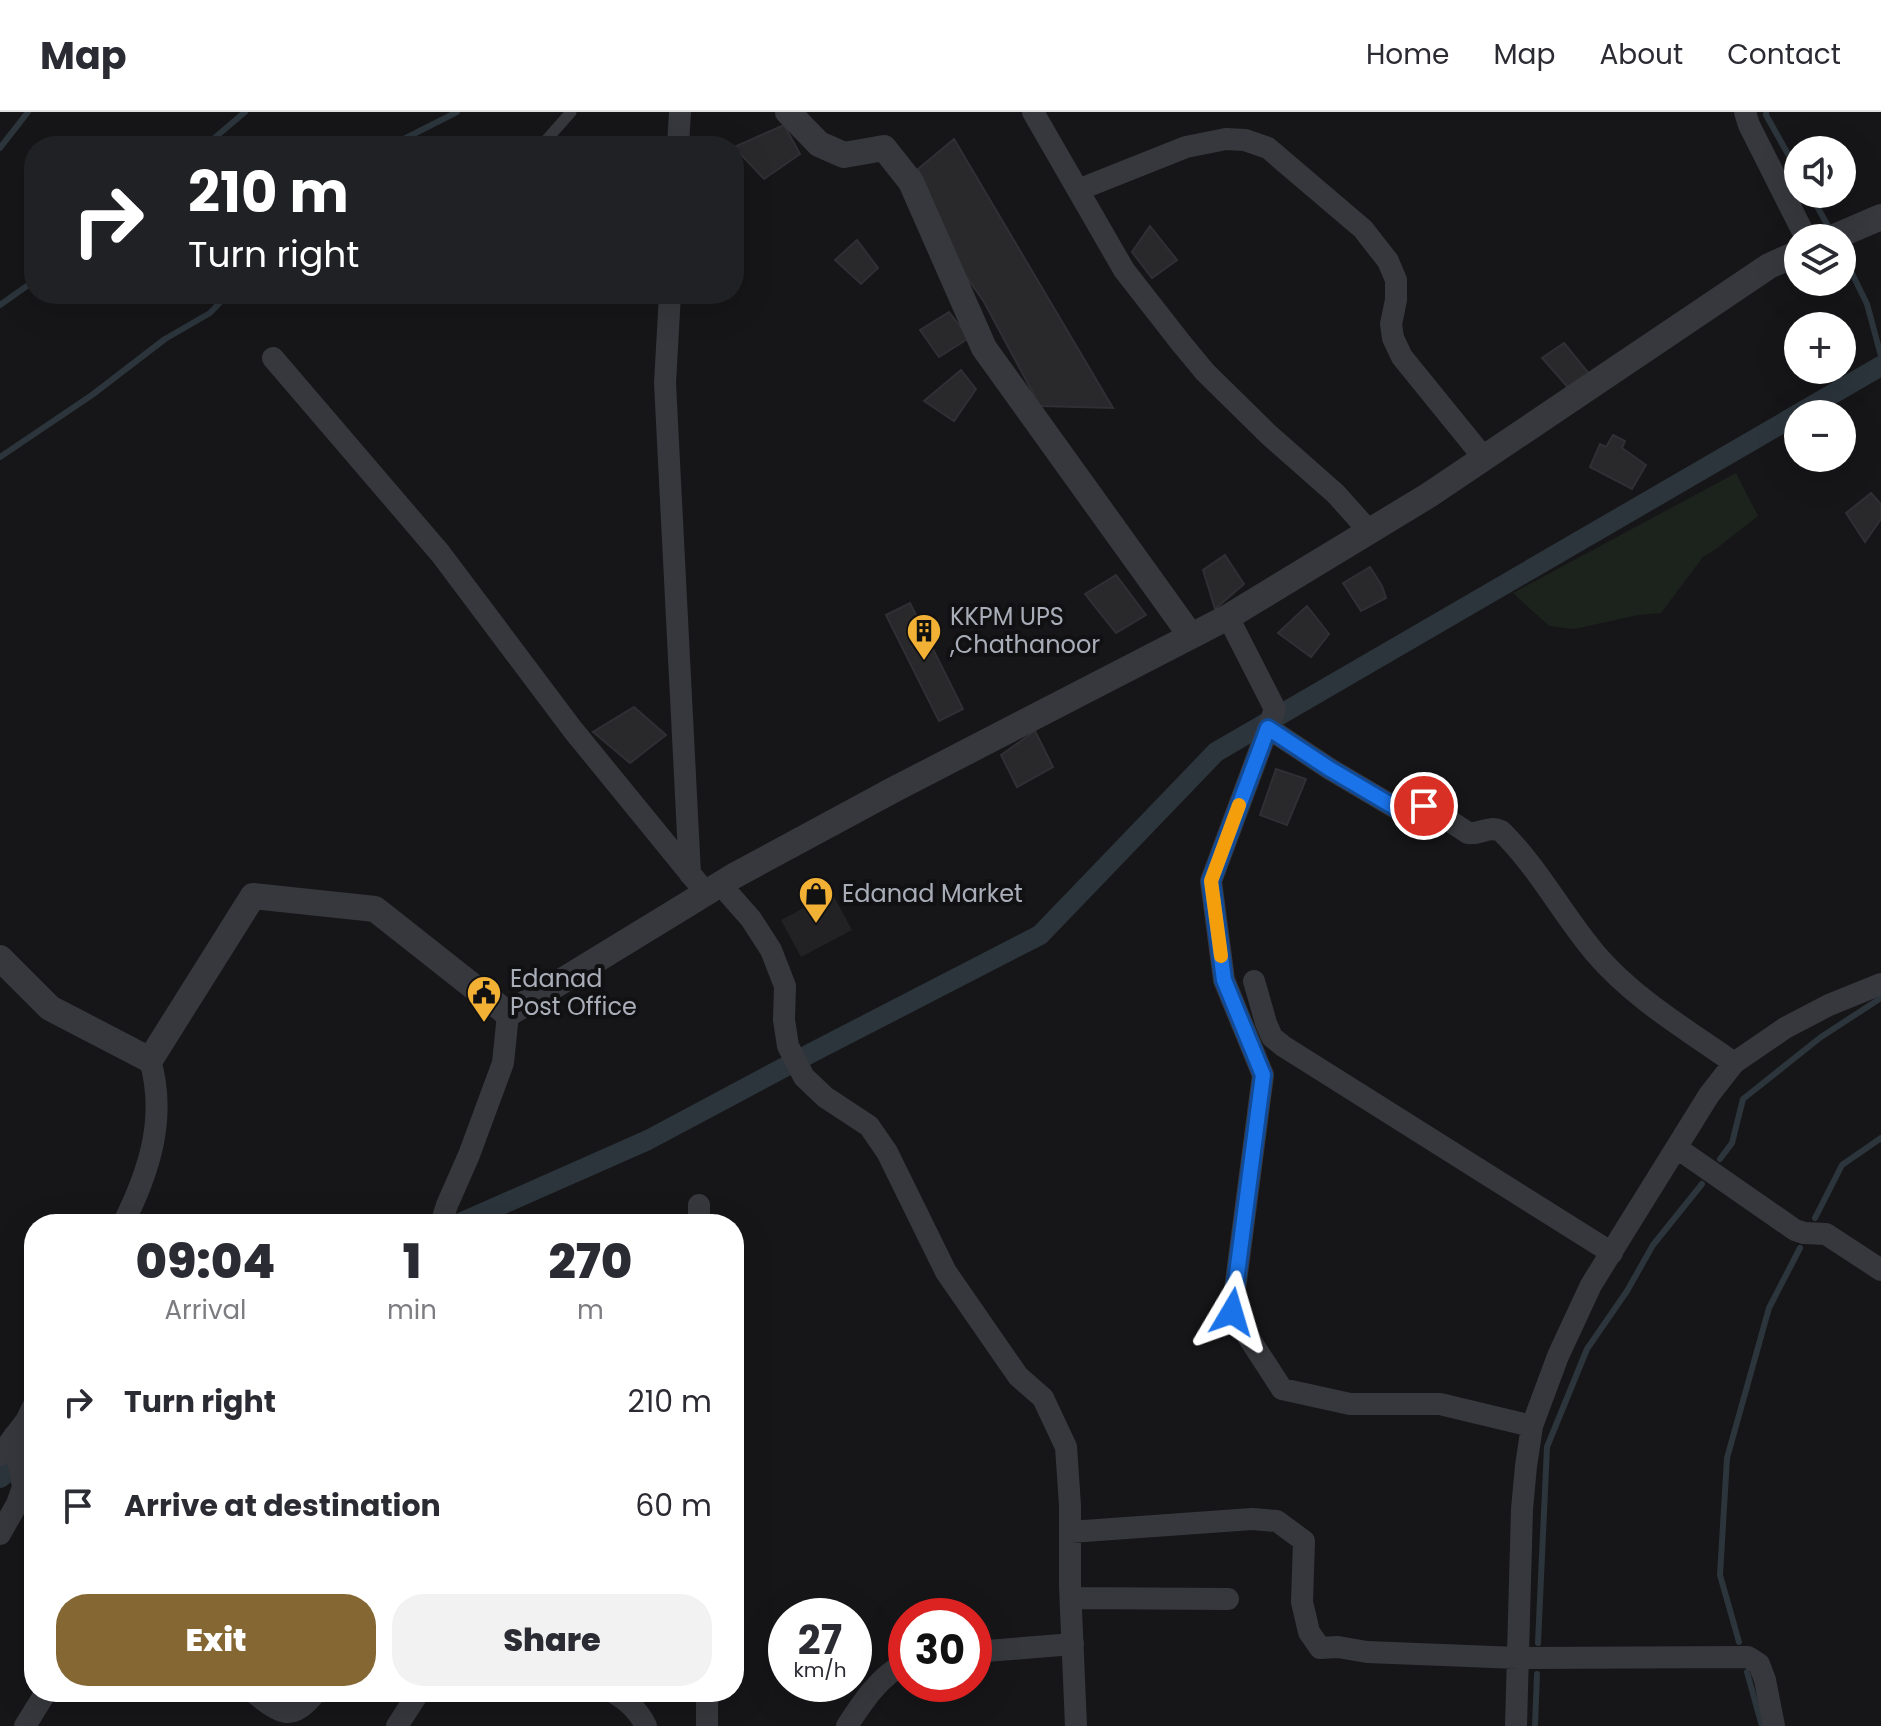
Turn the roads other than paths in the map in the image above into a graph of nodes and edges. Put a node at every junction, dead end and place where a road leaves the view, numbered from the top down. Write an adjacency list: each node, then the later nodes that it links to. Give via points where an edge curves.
1 (571, 112): 6 (lane)
2 (680, 112): 7 (street)
3 (788, 112): 16 (street, via 819,144 844,155 884,148 911,182 984,348)
4 (1033, 112): 8 (street)
5 (1745, 112): 9 (street)
6 (550, 136)
7 (679, 136)
8 (1078, 190): 13 (street, via 1199,144 1245,140 1268,148 1363,229 1388,261 1396,280 1391,324 1397,347); 14 (street, via 1124,270 1205,372)
9 (1799, 224)
10 (1784, 259): 13 (street)
11 (669, 304): 18 (street, via 665,383)
12 (273, 358): 18 (street, via 440,553 573,730)
13 (1484, 458): 14 (street)
14 (1369, 531): 15 (street)
15 (1228, 617): 16 (street); 17 (street, via 1275,709)
16 (1191, 636): 18 (street)
17 (1268, 728): 24 (street, via 1401,811 1424,806 1468,833 1501,831 1616,976); 31 (street, via 1211,881 1224,980 1263,1075 1232,1312 1282,1389 1350,1404 1440,1404)
18 (707, 883): 22 (street); 33 (street, via 729,894 771,950 785,986 788,1046 804,1077 869,1126 946,1272 1018,1376 1043,1398 1066,1447)
19 (0, 958): 23 (street, via 50,1008)
20 (1254, 981): 28 (street, via 1272,1037 1283,1046)
21 (1881, 984): 24 (street, via 1785,1028)
22 (508, 1014): 23 (street, via 375,909 253,896); 27 (street, via 503,1063)
23 (150, 1060): 26 (street, via 157,1082 152,1150)
24 (1734, 1063): 25 (street)
25 (1677, 1148): 28 (street); 29 (street, via 1795,1230 1826,1234)
26 (128, 1214)
27 (444, 1214)
28 (1612, 1253): 31 (street, via 1558,1356)
29 (1881, 1270)
30 (24, 1424): 32 (street)
31 (1532, 1426): 39 (street, via 1522,1509)
32 (11, 1447): 34 (street, via 23,1487)
33 (1070, 1532): 35 (street); 39 (street, via 1277,1521 1304,1541 1302,1602 1309,1632 1320,1648)
34 (0, 1534)
35 (1071, 1598): 36 (street); 37 (street)
36 (1228, 1599)
37 (1073, 1644): 38 (street); 52 (street)
38 (992, 1651)
39 (1518, 1658): 53 (street); 54 (street, via 1748,1657 1759,1664)
40 (888, 1677): 51 (street)
41 (40, 1702): 47 (street)
42 (265, 1702): 43 (street, via 295,1712)
43 (308, 1702)
44 (413, 1702): 48 (street)
45 (629, 1702): 49 (street)
46 (707, 1702): 50 (street)
47 (25, 1726)
48 (397, 1726)
49 (646, 1726)
50 (707, 1726)
51 (847, 1726)
52 (1076, 1726)
53 (1516, 1726)
54 (1774, 1726)

